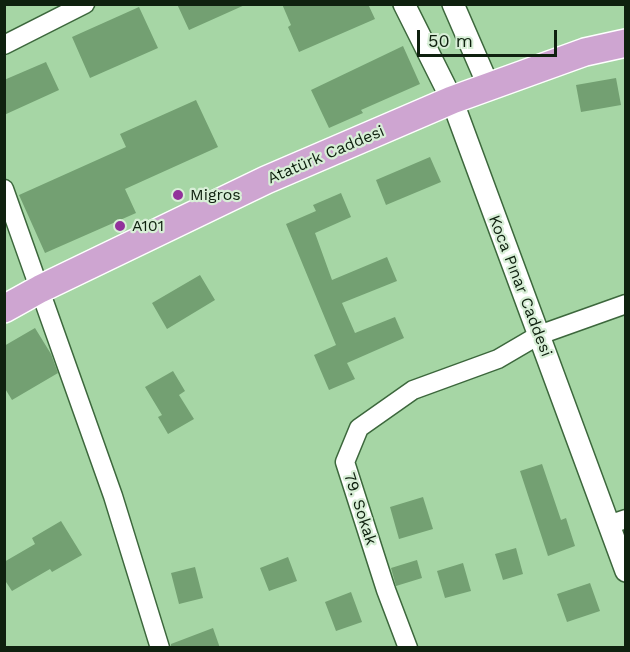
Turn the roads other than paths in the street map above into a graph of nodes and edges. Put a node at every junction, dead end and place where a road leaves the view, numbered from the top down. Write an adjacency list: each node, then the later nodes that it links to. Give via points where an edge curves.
1 (86, 4): 5 (street)
2 (404, 4): 7 (street, Koca Pınar Caddesi)
3 (453, 4): 6 (street)
4 (626, 43): 6 (main road, Atatürk Caddesi, via 585,52)
5 (4, 45)
6 (489, 87): 7 (main road, Atatürk Caddesi)
7 (452, 100): 9 (main road, Atatürk Caddesi, via 266,180); 12 (street, Koca Pınar Caddesi)
8 (4, 189): 9 (street)
9 (40, 289): 11 (main road, Atatürk Caddesi); 15 (street, via 113,496)
10 (626, 304): 12 (street, 79. Sokak)
11 (4, 309)
12 (539, 335): 13 (street, Koca Pınar Caddesi); 16 (street, 79. Sokak, via 498,359 413,390 359,428 345,462)
13 (616, 522): 14 (street, Koca Pınar Caddesi)
14 (626, 571)
15 (160, 648)
16 (408, 648)

